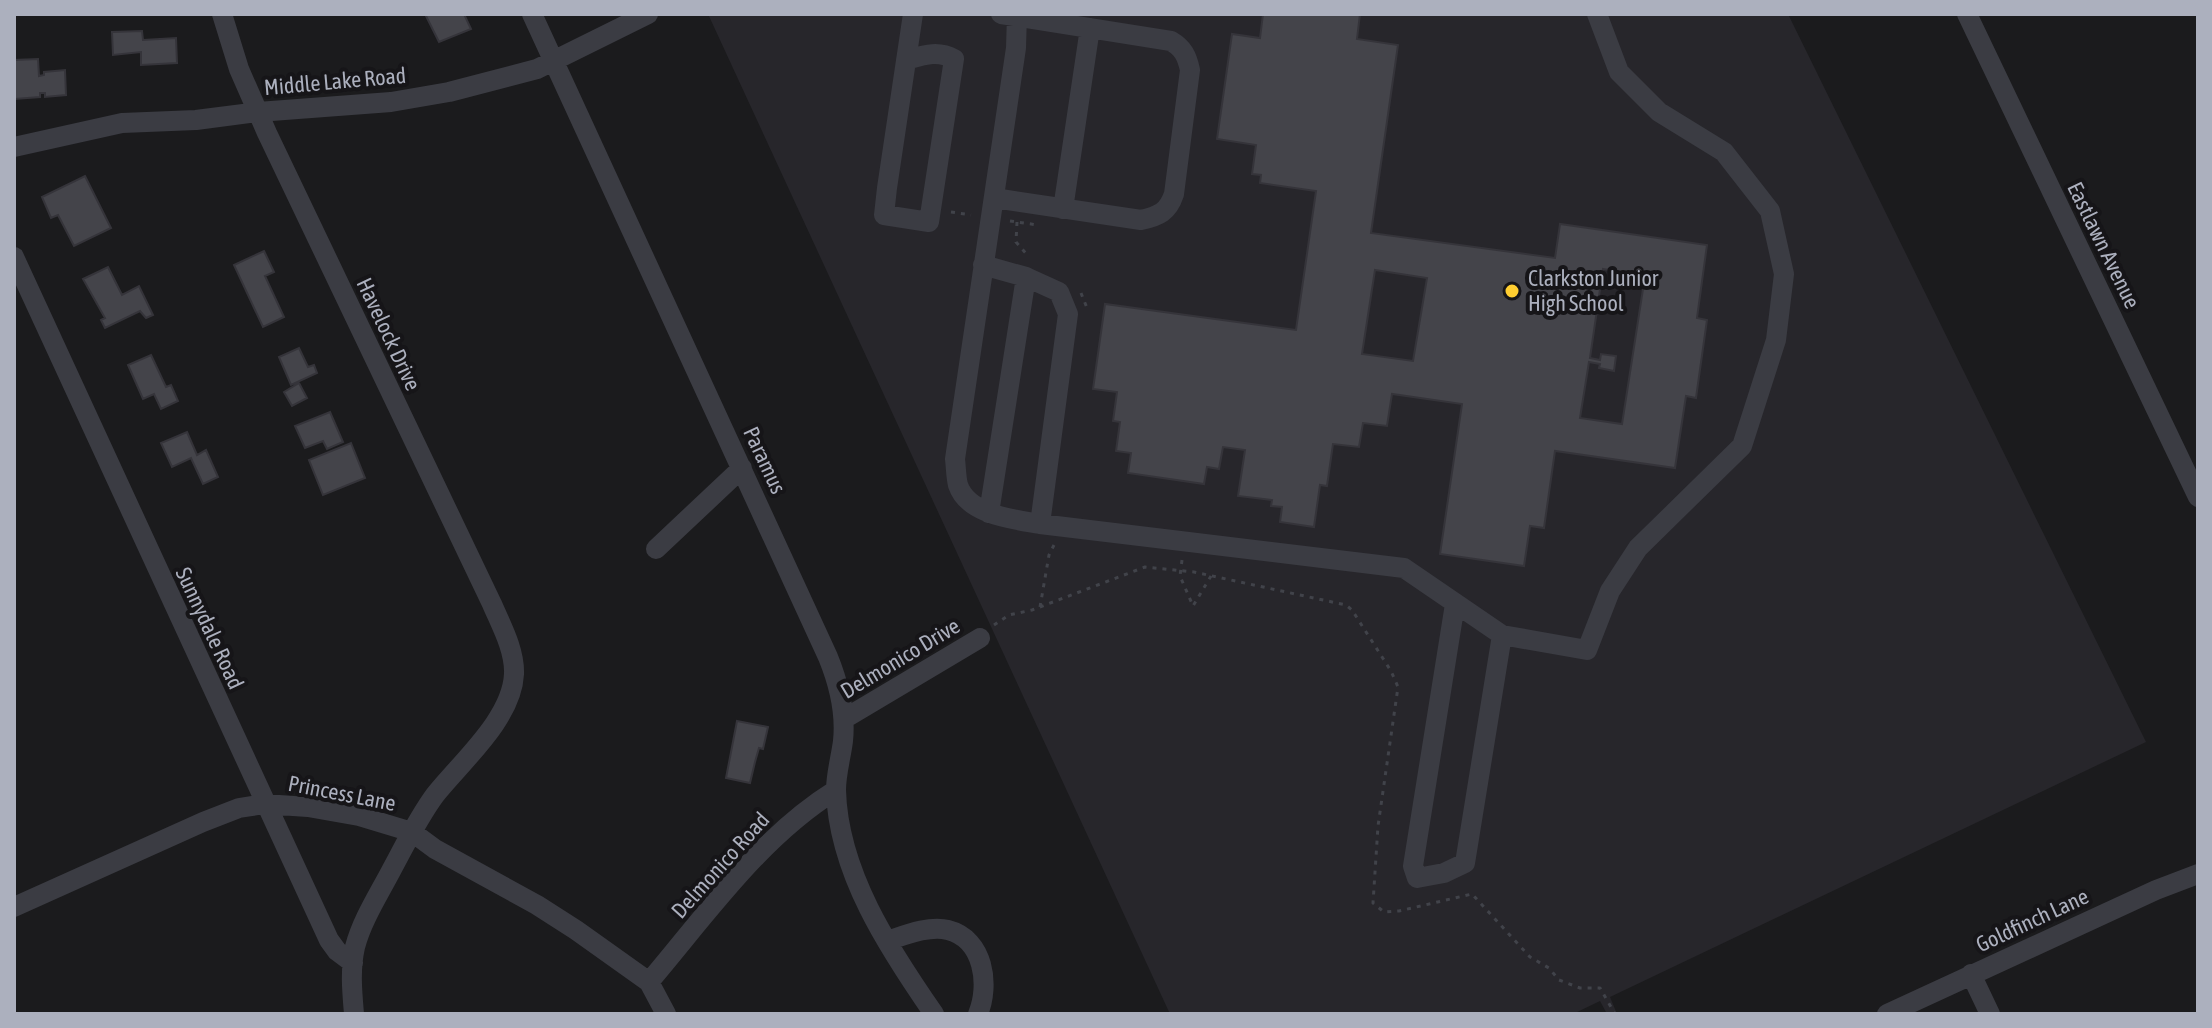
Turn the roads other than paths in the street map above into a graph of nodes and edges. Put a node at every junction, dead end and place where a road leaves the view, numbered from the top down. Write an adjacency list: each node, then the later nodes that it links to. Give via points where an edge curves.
1 (222, 14): 11 (street, Havelock Drive)
2 (532, 14): 10 (street, Paramus)
3 (648, 14): 10 (street, Middle Lake Road)
4 (913, 14): 9 (street)
5 (1597, 14): 24 (street, via 1619,72 1659,112 1724,152 1770,211 1784,274 1776,340 1742,446 1638,548 1610,591 1587,650)
6 (1967, 14): 19 (street, Eastlawn Avenue)
7 (1012, 15): 8 (street); 13 (street, via 1016,48)
8 (1090, 28): 14 (street); 14 (street, via 1171,41 1186,56 1190,70 1174,194 1170,207 1141,220)
9 (906, 60): 9 (street, via 884,215 929,222 954,59 932,53)
10 (554, 61): 11 (street, Middle Lake Road, via 406,100); 18 (street, Paramus)
11 (258, 112): 12 (street, Middle Lake Road, via 122,123); 29 (street, Havelock Drive, via 508,642 514,673 500,714)
12 (14, 147)
13 (992, 208): 14 (street); 16 (street)
14 (1063, 209)
15 (14, 257): 28 (street, Sunnydale Road)
16 (983, 265): 17 (street); 20 (street, via 955,459 965,499)
17 (1026, 277): 20 (street); 21 (street, via 1059,292 1068,314)
18 (742, 468): 22 (street); 26 (street, Paramus, via 828,657)
19 (2198, 497)
20 (989, 513): 21 (street)
21 (1040, 524): 23 (street, via 1404,568)
22 (656, 549)
23 (1455, 604): 24 (street); 24 (street, via 1413,866 1417,878 1465,863)
24 (1502, 635)
25 (980, 638): 26 (street, Delmonico Drive)
26 (844, 719): 27 (street, Paramus)
27 (836, 790): 32 (street, Paramus, via 853,872); 35 (street, Delmonico Road, via 803,812 739,876)
28 (264, 804): 29 (street, Princess Lane, via 346,814); 31 (street, Princess Lane, via 203,822); 33 (street, Sunnydale Road, via 329,940)
29 (412, 832): 33 (street, via 372,906); 35 (street, Princess Lane, via 537,905)
30 (2198, 874): 34 (street, Goldfinch Lane)
31 (14, 907)
32 (887, 941): 38 (street, Paramus); 39 (street, via 947,929 967,940 980,958 985,981)
33 (353, 963): 36 (street)
34 (1971, 974): 40 (street, Goldfinch Lane); 41 (street)
35 (649, 982): 37 (street, Princess Lane)
36 (354, 1014)
37 (666, 1014)
38 (934, 1014)
39 (978, 1014)
40 (1887, 1014)
41 (1990, 1014)

